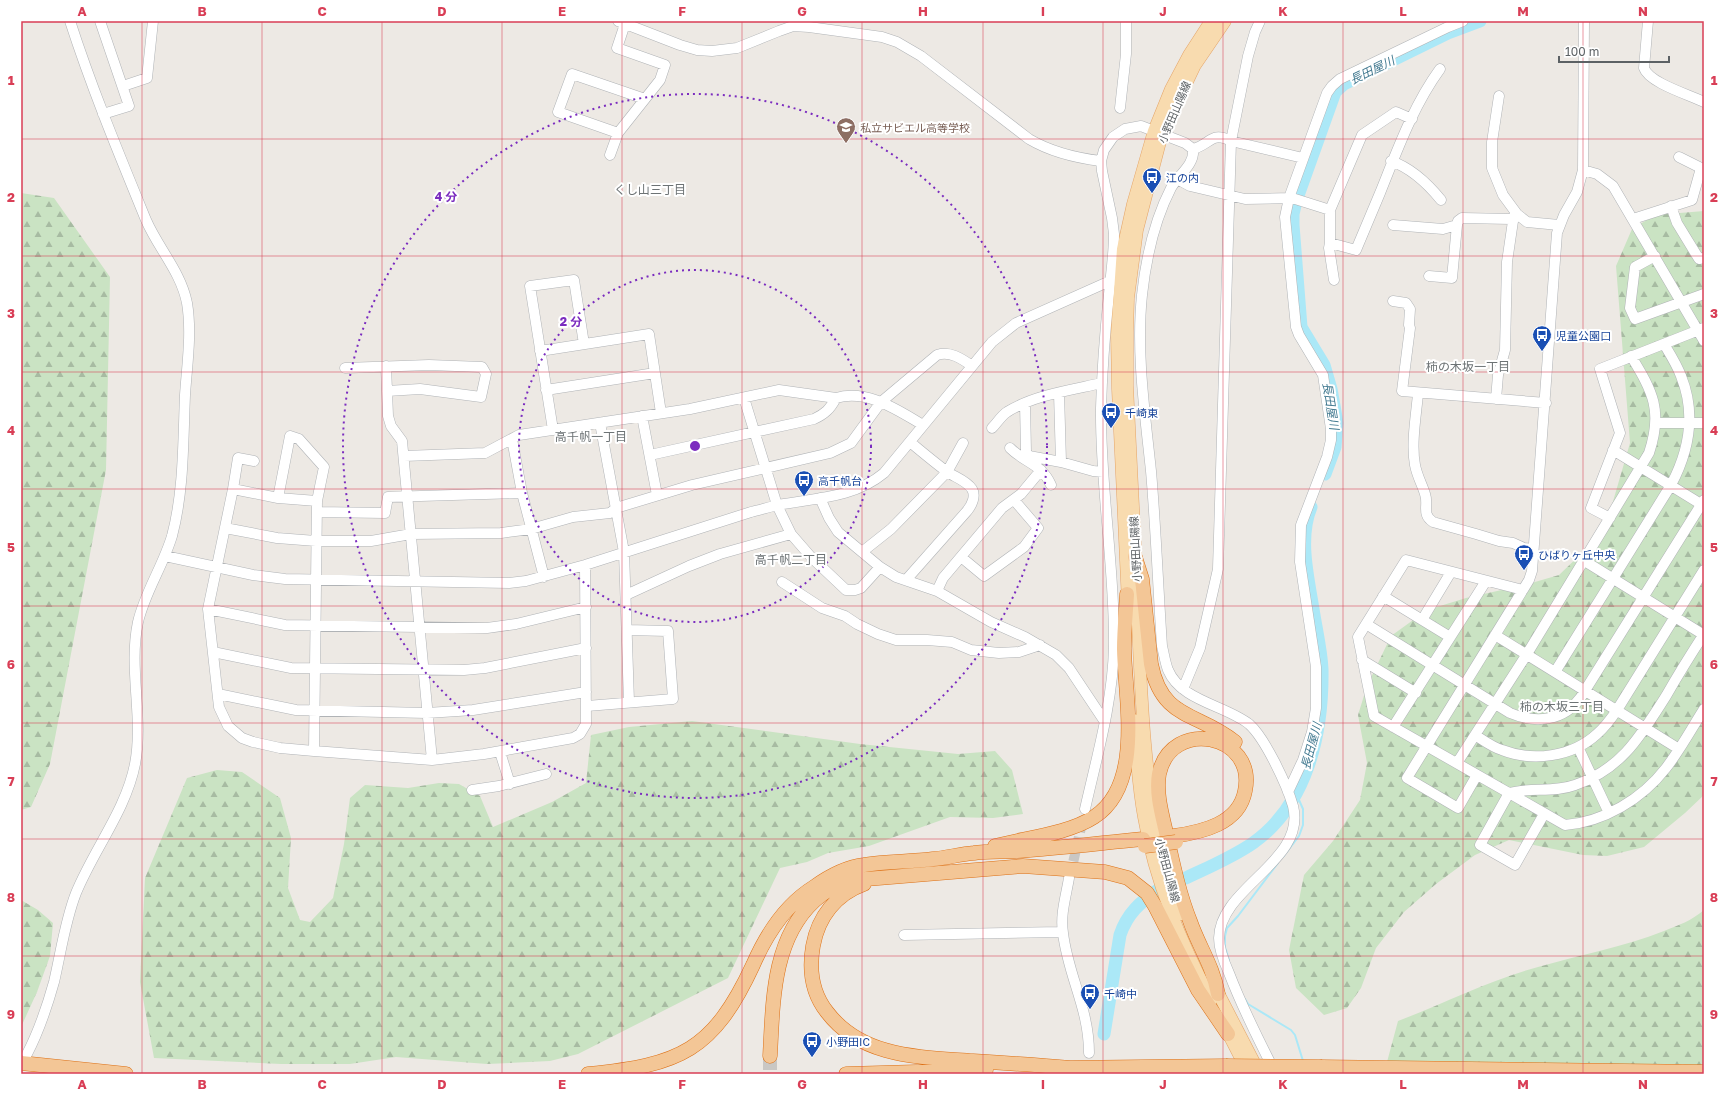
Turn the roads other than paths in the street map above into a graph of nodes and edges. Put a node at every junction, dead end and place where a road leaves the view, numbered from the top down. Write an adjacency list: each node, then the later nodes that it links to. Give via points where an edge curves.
1 (70, 21): 18 (street)
2 (100, 21): 13 (street)
3 (153, 21): 13 (street, via 147,78)
4 (1126, 21): 17 (street, via 1126,54)
5 (1211, 21): 20 (main road, 小野田山陽線, via 1171,89)
6 (1225, 21): 20 (main road, 小野田山陽線, via 1195,64)
7 (1260, 21): 22 (street, via 1248,56)
8 (1463, 21): 26 (street, via 1332,86)
9 (1584, 21): 29 (street)
10 (1648, 21): 16 (street, via 1644,68 1646,72 1658,81)
11 (626, 23): 15 (street, via 617,48 665,66 660,80); 27 (street, via 680,45 712,51 737,48 793,26 882,37 897,42 921,56 1042,147)
12 (1440, 70): 19 (street, via 1429,84)
13 (123, 86): 18 (street, via 129,106)
14 (1498, 96): 36 (street, via 1492,142 1492,168 1503,195)
15 (645, 99): 21 (street); 21 (street, via 572,74 558,112)
16 (1704, 102)
17 (1120, 108)
18 (103, 114): 120 (street, via 147,221 186,299 190,333 181,478 172,535)
19 (1412, 119): 28 (street); 35 (street, via 1396,112 1362,135)
20 (1158, 132): 23 (street, via 1186,143); 27 (street, via 1141,126 1119,132 1107,143); 115 (main road, 小野田山陽線, via 1132,204 1123,248 1117,335); 122 (main road, 小野田山陽線, via 1137,230 1128,298 1127,386)
21 (618, 133): 24 (street)
22 (1231, 141): 23 (street, via 1217,136); 26 (street); 31 (street)
23 (1193, 150): 30 (street, via 1191,162)
24 (610, 154)
25 (1679, 157): 34 (street, via 1701,168 1692,200)
26 (1303, 158): 32 (street)
27 (1101, 161): 46 (street, via 1114,234)
28 (1391, 161): 33 (street, via 1429,185); 41 (street, via 1356,250)
29 (1583, 170): 37 (street, via 1596,174 1613,186); 40 (street, via 1577,192)
30 (1177, 178): 31 (street, via 1190,186); 163 (street, via 1161,211 1150,245 1142,296 1140,334 1156,525 1162,646 1168,670)
31 (1229, 194): 32 (street, via 1245,199); 163 (street, via 1218,569 1200,648)
32 (1294, 199): 35 (street); 191 (street, via 1285,217 1296,327 1323,375 1331,429 1328,453 1301,525 1300,562 1316,667 1316,708 1311,737)
33 (1441, 200)
34 (1671, 206): 37 (street); 43 (street, via 1677,223 1699,259)
35 (1330, 210): 41 (street)
36 (1517, 214): 39 (street, via 1511,219 1462,218); 40 (street, via 1527,222); 67 (street, via 1513,221 1507,262 1505,350 1498,375)
37 (1633, 219): 42 (street)
38 (1393, 225): 39 (street, via 1443,229)
39 (1457, 225): 44 (street, via 1452,278)
40 (1559, 225): 70 (street)
41 (1330, 243): 45 (street)
42 (1655, 256): 49 (street); 49 (street, via 1635,267 1630,308 1635,319)
43 (1704, 258)
44 (1429, 276)
45 (1334, 280)
46 (1110, 282): 57 (street, via 1016,323 992,342); 60 (street)
47 (1704, 294): 49 (street)
48 (1393, 301): 64 (street, via 1406,303 1410,309 1402,391)
49 (1682, 302): 50 (street)
50 (1701, 329): 51 (street); 53 (street)
51 (1704, 341)
52 (584, 344): 54 (street); 54 (street, via 574,280 530,286); 59 (street, via 649,334)
53 (1664, 344): 55 (street); 75 (street, via 1681,376 1688,398)
54 (540, 351): 61 (street)
55 (1631, 356): 74 (street, via 1652,396); 85 (street, via 1600,369 1620,433)
56 (386, 366): 58 (street); 62 (street); 62 (street, via 482,367 486,374 481,397 420,389)
57 (972, 366): 68 (street, via 953,355 937,354); 77 (street)
58 (345, 368)
59 (655, 373): 61 (street); 71 (street)
60 (1102, 383): 63 (street); 94 (street)
61 (546, 390): 79 (street)
62 (387, 391): 87 (street, via 388,416 391,426 402,441)
63 (1059, 392): 69 (street); 89 (street)
64 (1418, 394): 67 (street); 117 (street, via 1413,455 1426,496 1425,509 1428,519 1499,542)
65 (744, 398): 66 (street, via 779,390); 71 (street); 80 (street)
66 (836, 398): 68 (street, via 856,396); 80 (street, via 825,414 814,419)
67 (1496, 399): 70 (street)
68 (882, 402): 77 (street); 91 (street, via 851,443 830,453)
69 (1025, 403): 78 (street, via 1006,413); 89 (street, via 1028,456)
70 (1546, 403): 117 (street)
71 (661, 413): 72 (street)
72 (642, 416): 73 (street); 86 (street)
73 (600, 423): 79 (street); 107 (street)
74 (1656, 423): 75 (street); 90 (street, via 1649,453)
75 (1690, 423): 76 (street); 96 (street, via 1684,458)
76 (1704, 423)
77 (923, 425): 82 (street)
78 (992, 428)
79 (553, 430): 81 (street, via 519,435)
80 (754, 433): 86 (street); 91 (street)
81 (512, 439): 87 (street, via 485,453); 98 (street)
82 (910, 442): 93 (street); 102 (street, via 875,481 850,492)
83 (963, 443): 93 (street)
84 (1010, 448): 92 (street)
85 (1613, 450): 90 (street); 109 (street, via 1591,508)
86 (650, 455): 100 (street)
87 (404, 456): 99 (street)
88 (254, 461): 97 (street, via 238,458)
89 (1061, 462): 94 (street)
90 (1642, 467): 96 (street); 109 (street)
91 (765, 468): 100 (street); 106 (street)
92 (1041, 470): 95 (street, via 1047,475); 103 (street)
93 (947, 472): 119 (street, via 891,529); 131 (street, via 968,484 973,490 972,506)
94 (1103, 472): 116 (street)
95 (1051, 485)
96 (1671, 485): 105 (street); 130 (street)
97 (233, 489): 101 (street); 110 (street)
98 (522, 492): 99 (street); 111 (street)
99 (408, 495): 108 (street, via 388,497 385,513); 112 (street)
100 (657, 495): 107 (street)
101 (278, 498): 104 (street); 104 (street, via 290,436 299,439 324,467)
102 (820, 498): 106 (street); 119 (street, via 838,532)
103 (1014, 500): 121 (street, via 1002,508); 121 (street, via 1038,528 1024,547 984,576)
104 (317, 501): 108 (street)
105 (1703, 503): 141 (street)
106 (777, 505): 113 (street); 118 (street)
107 (616, 508): 111 (street, via 610,513 573,517); 118 (street)
108 (317, 512): 114 (street)
109 (1610, 518): 123 (street)
110 (225, 528): 114 (street, via 277,538); 125 (street)
111 (531, 529): 112 (street, via 501,533); 129 (street)
112 (411, 534): 114 (street, via 371,541); 134 (street)
113 (791, 534): 126 (street, via 846,590 860,588); 139 (street, via 720,554)
114 (316, 541): 132 (street)
115 (1125, 543): 116 (street); 138 (main road, 小野田山陽線)
116 (1108, 544): 175 (street, via 1113,595 1114,648 1112,682)
117 (1533, 549): 136 (street, via 1532,571)
118 (624, 552): 124 (street); 139 (street)
119 (862, 552): 126 (street)
120 (165, 556): 125 (street); 208 (street, via 145,599 135,639 138,730 131,778 127,791 76,893 45,1013)
121 (961, 557): 137 (street, via 943,578)
122 (1135, 557): 196 (highway, via 1142,579 1153,676 1159,690 1179,711 1238,745 1250,763 1254,777 1249,804 1244,813 1230,826 1208,837); 205 (main road, 小野田山陽線, via 1144,738 1154,815 1169,882 1197,951)
123 (1583, 560): 130 (street); 156 (street)
124 (585, 565): 129 (street); 142 (street)
125 (216, 568): 132 (street, via 252,575); 143 (street)
126 (880, 568): 131 (street)
127 (1704, 570): 144 (street)
128 (1451, 572): 133 (street); 140 (street, via 1406,560); 145 (street)
129 (544, 577): 134 (street, via 509,583)
130 (1613, 578): 141 (street); 161 (street)
131 (906, 580): 137 (street)
132 (316, 581): 134 (street); 147 (street)
133 (1486, 581): 136 (street); 152 (street)
134 (415, 582): 148 (street)
135 (782, 582): 153 (street, via 822,608 896,640 952,642 971,650 999,653 1019,652)
136 (1523, 590): 151 (street)
137 (937, 591): 153 (street, via 991,622)
138 (1127, 594): 198 (highway, via 1124,648 1128,742 1124,773 1113,797 1095,817 1077,826); 206 (main road, 小野田山陽線, via 1137,765 1144,818 1160,883 1180,937)
139 (626, 595): 149 (street)
140 (1383, 596): 145 (street); 146 (street)
141 (1644, 598): 144 (street); 164 (street)
142 (586, 608): 148 (street, via 487,628); 154 (street)
143 (208, 609): 147 (street, via 285,625); 155 (street)
144 (1674, 617): 150 (street); 172 (street)
145 (1422, 620): 152 (street)
146 (1366, 624): 157 (street, via 1358,637); 158 (street)
147 (315, 625): 148 (street); 159 (street)
148 (420, 627): 160 (street)
149 (627, 630): 168 (street); 168 (street, via 668,631 673,699)
150 (1704, 634): 177 (street)
151 (1495, 635): 156 (street); 162 (street)
152 (1450, 637): 158 (street)
153 (1040, 645): 175 (street, via 1056,655 1069,668)
154 (586, 648): 160 (street, via 485,668); 165 (street)
155 (213, 652): 159 (street, via 291,668); 167 (street)
156 (1527, 654): 161 (street); 169 (street)
157 (1362, 660): 166 (street); 176 (street, via 1374,716)
158 (1433, 665): 162 (street); 166 (street)
159 (315, 668): 160 (street); 173 (street)
160 (423, 670): 174 (street)
161 (1555, 672): 164 (street)
162 (1464, 684): 169 (street); 179 (street)
163 (1183, 689): 191 (street, via 1250,725 1266,747)
164 (1586, 691): 169 (street, via 1572,708 1545,720 1520,718); 172 (street)
165 (586, 692): 170 (street); 174 (street, via 472,710)
166 (1416, 692): 176 (street)
167 (218, 694): 173 (street); 182 (street, via 223,717 234,733 242,738 280,748)
168 (629, 702): 170 (street)
169 (1495, 704): 178 (street)
170 (587, 706): 183 (street, via 586,724 580,734 572,738)
171 (1704, 709): 181 (street)
172 (1616, 710): 177 (street); 180 (street, via 1598,734)
173 (314, 712): 174 (street); 182 (street)
174 (427, 713): 184 (street)
175 (1105, 722): 193 (street)
176 (1394, 727): 179 (street)
177 (1646, 728): 181 (street); 188 (street, via 1619,761)
178 (1475, 736): 180 (street, via 1500,750 1529,757 1553,755); 185 (street)
179 (1426, 746): 185 (street); 187 (street, via 1407,778 1458,808)
180 (1578, 747): 188 (street)
181 (1679, 749): 194 (street, via 1666,768 1644,790)
182 (314, 751): 184 (street)
183 (500, 752): 184 (street); 189 (street)
184 (432, 760)
185 (1457, 763): 187 (street)
186 (546, 774): 189 (street)
187 (1477, 775): 192 (street)
188 (1592, 778): 192 (street, via 1574,786 1541,791 1517,791); 194 (street)
189 (510, 784): 190 (street)
190 (472, 790)
191 (1288, 792): 216 (street, via 1294,820 1286,845 1228,910 1219,938 1221,953 1236,991)
192 (1509, 794): 195 (street); 195 (street, via 1480,845 1515,865)
193 (1085, 809)
194 (1609, 813): 195 (street, via 1593,820 1565,825)
195 (1544, 814)
196 (1175, 839): 197 (highway, bridge); 205 (highway, via 1209,829 1228,818 1242,802 1246,786 1243,765 1235,752 1220,742 1198,738 1180,744 1161,766 1158,782 1162,817 1182,898 1190,923 1215,976)
197 (1144, 842): 198 (highway); 200 (highway, via 1030,856)
198 (974, 853): 199 (highway)
199 (898, 863): 201 (highway, via 861,868 829,882 806,899 790,919 776,950 772,968 764,1030 766,1056 776,979 784,946 794,925 812,903 834,886 854,880); 212 (highway, via 863,865 845,871 813,887 793,904 778,919 766,938 731,1007 712,1031 693,1047 670,1059 642,1068)
200 (969, 871): 201 (highway); 206 (highway, via 1023,866 1095,871 1120,875 1136,883 1147,893 1155,906 1198,990)
201 (880, 878): 209 (highway, via 852,888 839,897 822,919 815,934 811,955 813,981 822,1007 838,1026 863,1043 903,1054)
202 (1069, 878): 203 (street)
203 (1062, 932): 204 (street); 207 (street, via 1066,956 1086,1021)
204 (904, 935)
205 (1218, 994): 215 (main road, 小野田山陽線)
206 (1228, 1034): 214 (main road, 小野田山陽線)
207 (1089, 1053)
208 (24, 1058): 211 (highway)
209 (1070, 1068): 210 (highway, bridge, via 1226,1066); 213 (highway)
210 (1704, 1072)
211 (126, 1074)
212 (588, 1074)
213 (846, 1074)
214 (1249, 1074)
215 (1260, 1074)
216 (1276, 1074)

